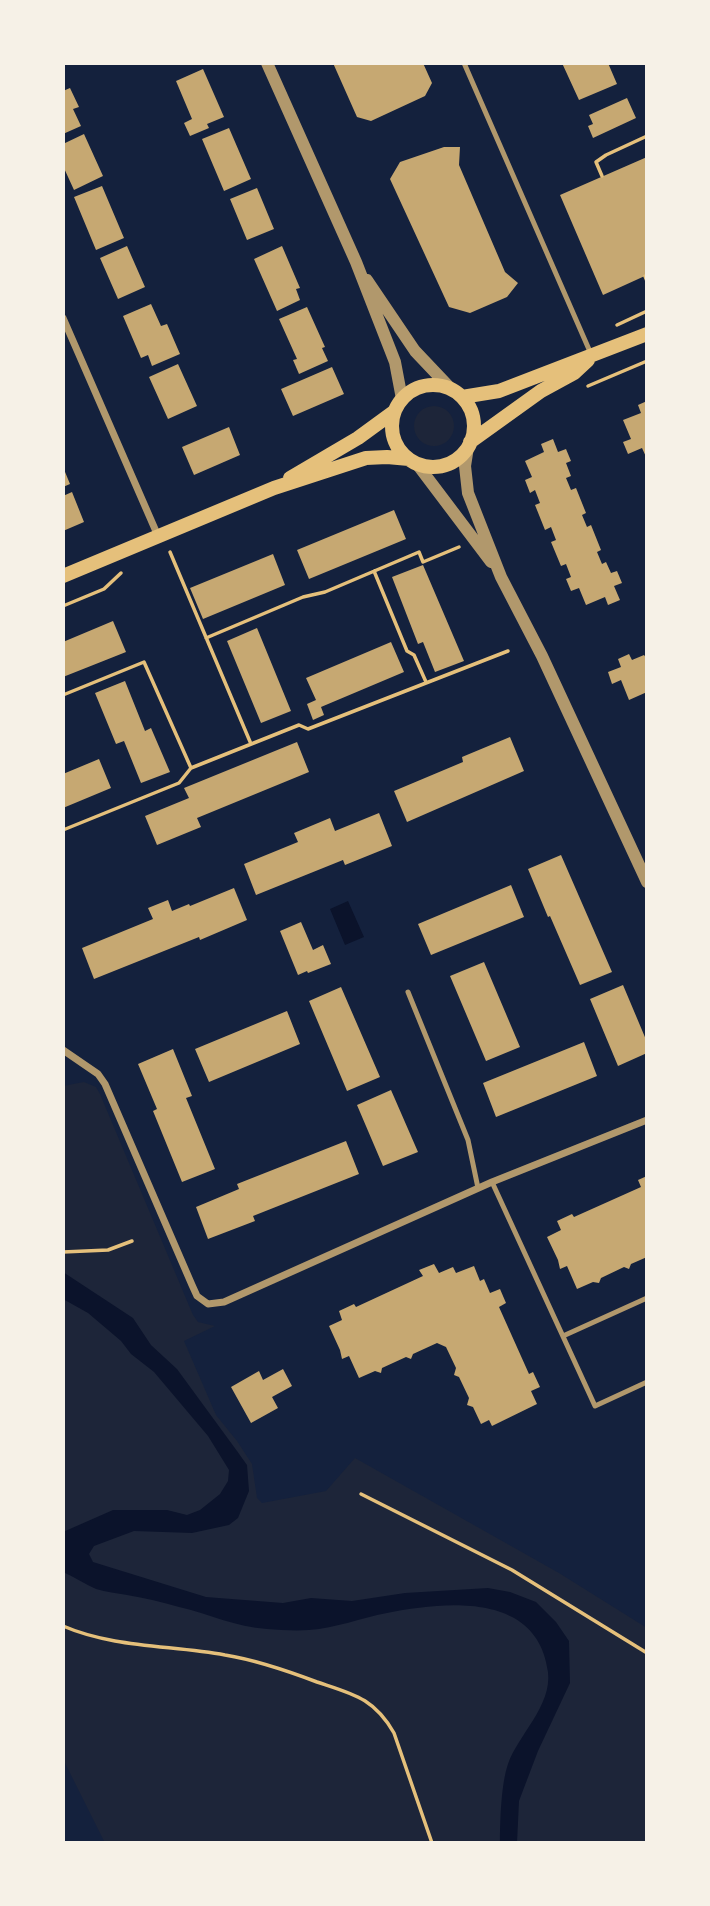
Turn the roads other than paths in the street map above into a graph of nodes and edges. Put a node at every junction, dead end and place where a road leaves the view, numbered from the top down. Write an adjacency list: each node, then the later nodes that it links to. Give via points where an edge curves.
1 (267, 63): 3 (street)
2 (464, 63): 6 (lane)
3 (356, 262): 7 (street, via 415,351); 8 (street, via 395,362)
4 (63, 318): 12 (street)
5 (647, 334): 6 (main road)
6 (592, 357): 7 (main road, via 499,391); 9 (main road)
7 (456, 393): 8 (main road, via 438,385 424,386); 9 (main road, via 470,408)
8 (398, 405): 10 (main road, via 393,437); 11 (main road, via 358,438)
9 (469, 444): 10 (main road, via 447,464 434,467); 14 (street, via 465,466 468,493)
10 (413, 462): 11 (main road, via 366,458); 14 (street)
11 (274, 488): 12 (main road)
12 (158, 536): 13 (main road)
13 (63, 576)
14 (502, 577): 15 (street)
15 (647, 882)
16 (408, 992): 20 (lane, via 468,1140)
17 (63, 1050): 20 (street, via 105,1084 197,1296 208,1304 224,1302)
18 (647, 1120): 19 (street)
19 (492, 1182): 20 (street); 22 (lane)
20 (478, 1188)
21 (647, 1298): 22 (lane)
22 (563, 1336): 23 (lane, via 595,1406)
23 (647, 1382)

